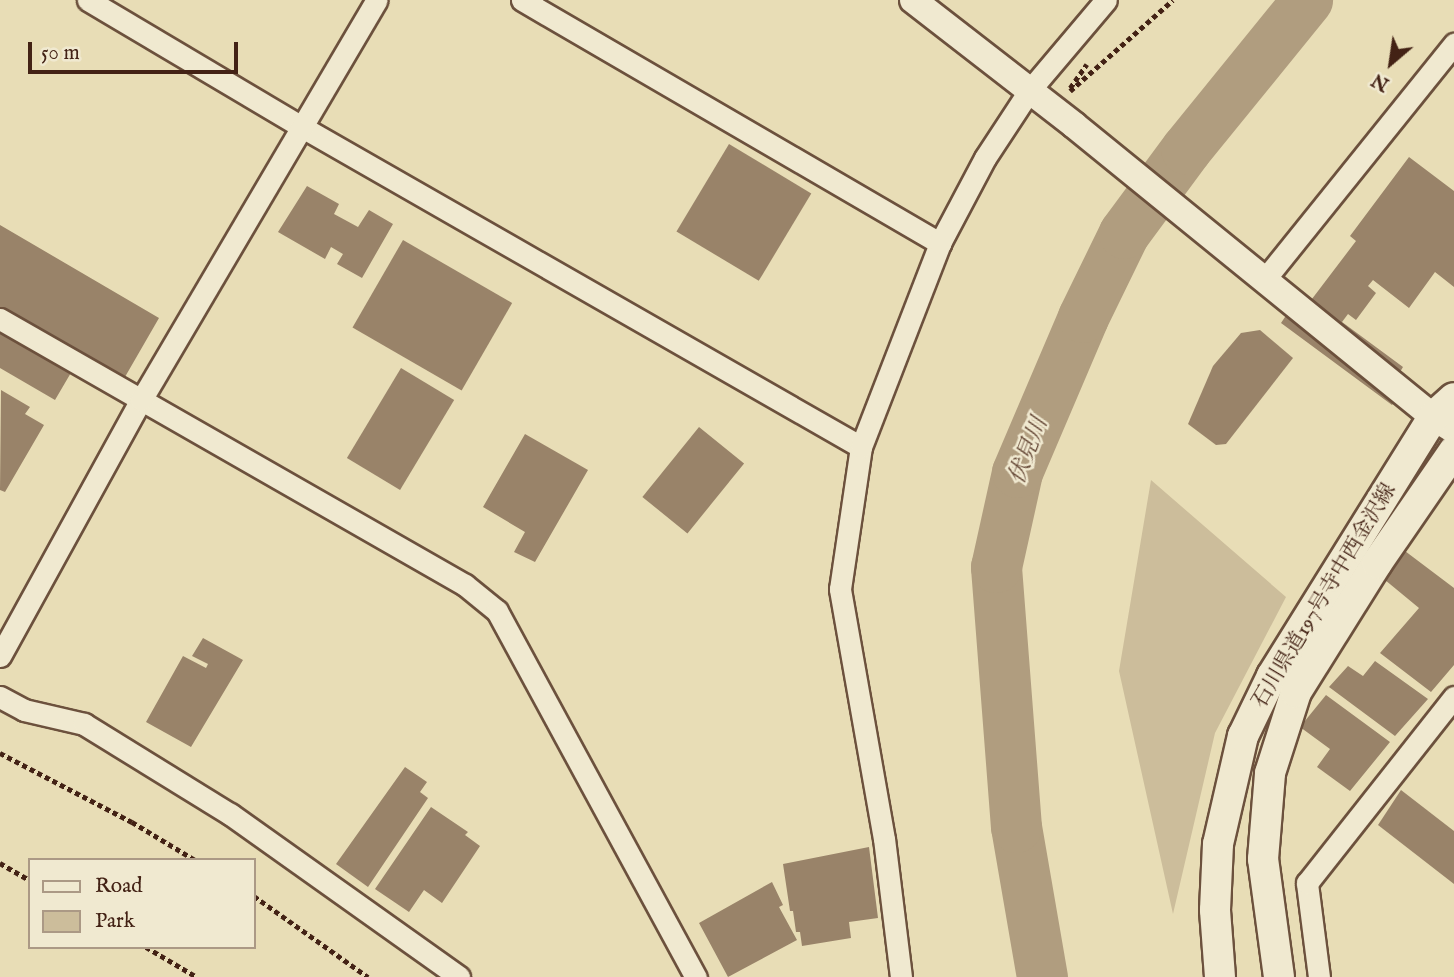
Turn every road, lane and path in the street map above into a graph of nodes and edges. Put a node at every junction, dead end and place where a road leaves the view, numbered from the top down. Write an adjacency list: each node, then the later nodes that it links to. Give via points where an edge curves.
1 (89, 0): 10 (street)
2 (377, 0): 10 (street)
3 (522, 0): 11 (street)
4 (913, 0): 9 (street)
5 (1106, 0): 9 (street)
6 (1173, 0): 8 (path, via 1063,97)
7 (1454, 44): 12 (street)
8 (1093, 57)
9 (1029, 90): 11 (street, via 985,158); 12 (street)
10 (302, 127): 14 (street); 16 (street)
11 (940, 243): 16 (street)
12 (1254, 271): 15 (street)
13 (0, 319): 14 (street)
14 (141, 400): 18 (street); 30 (street, via 465,584 497,611)
15 (1447, 415): 32 (main road, 石川県道197号寺中西金沢線, via 1272,676 1243,736 1218,844 1214,910)
16 (861, 447): 31 (street, via 839,589 884,839)
17 (1454, 451): 33 (main road, 石川県道197号寺中西金沢線, via 1296,692 1270,773 1263,859)
18 (0, 656)
19 (0, 697): 29 (street, via 24,710 95,731 230,814)
20 (1450, 710): 34 (street, via 1307,883)
21 (0, 753): 22 (path)
22 (192, 858)
23 (0, 863): 24 (path)
24 (28, 879)
25 (256, 897): 28 (path)
26 (149, 949): 27 (path)
27 (197, 977)
28 (368, 977)
29 (459, 977)
30 (696, 977)
31 (901, 977)
32 (1220, 977)
33 (1279, 977)
34 (1319, 977)

